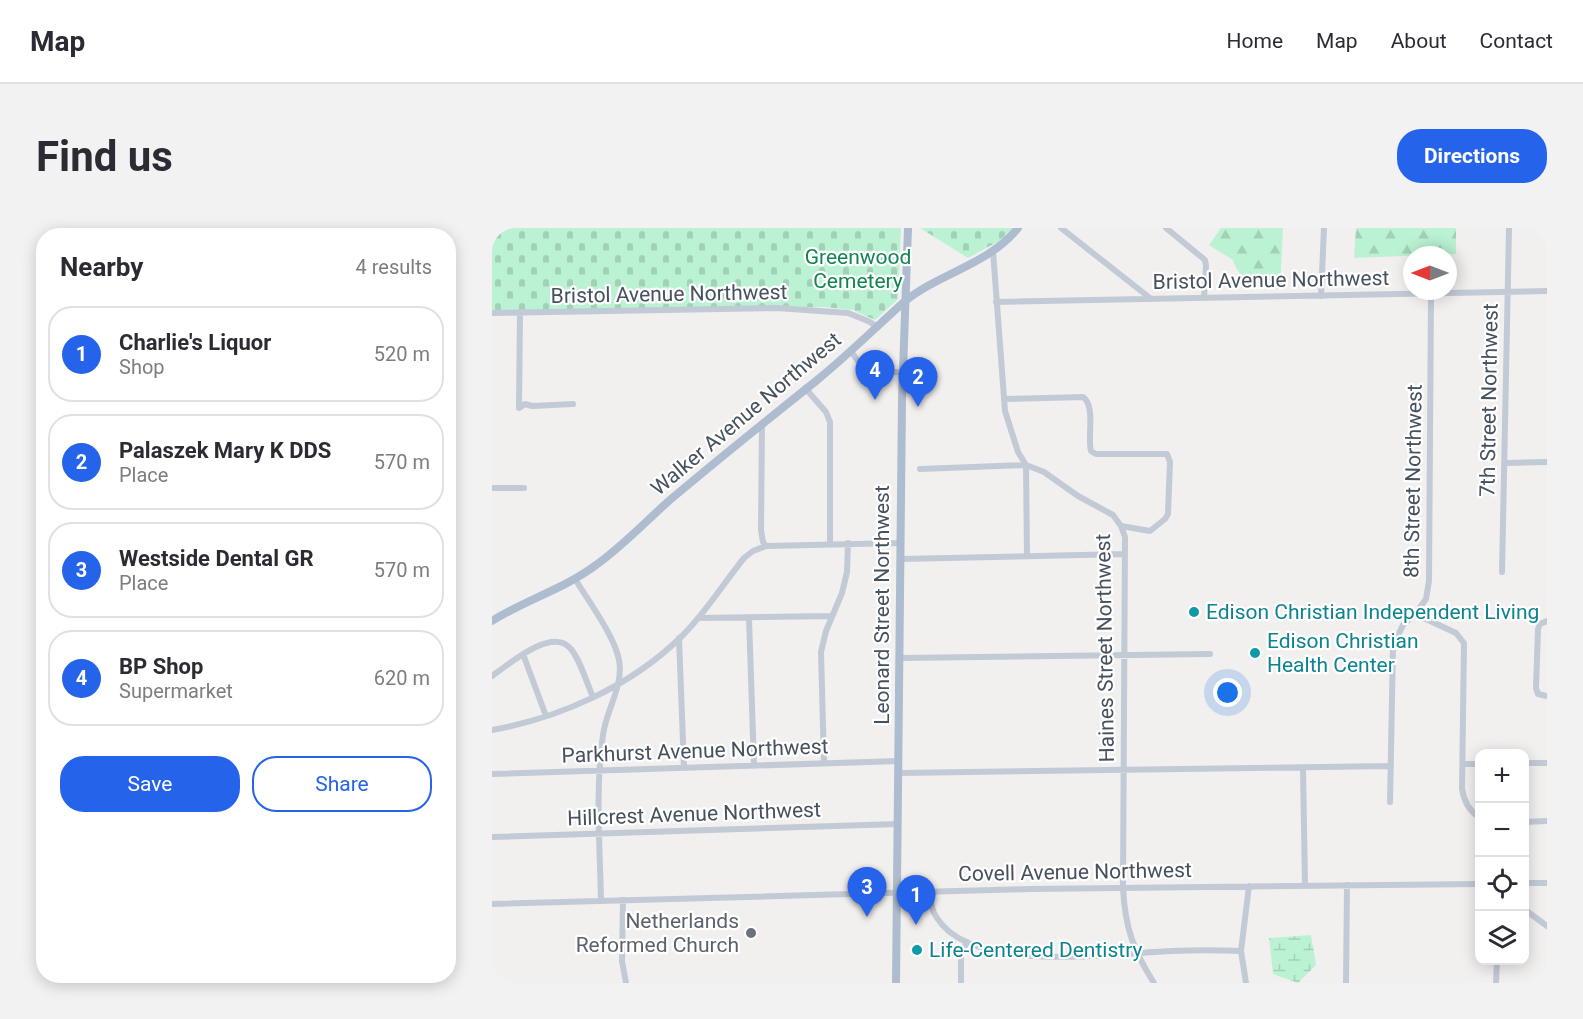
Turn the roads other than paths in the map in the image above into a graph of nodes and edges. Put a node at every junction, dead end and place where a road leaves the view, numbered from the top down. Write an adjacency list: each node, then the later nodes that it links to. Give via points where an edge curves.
1 (908, 228): 16 (main road, Leonard Street Northwest)
2 (1018, 228): 7 (main road, Walker Avenue Northwest)
3 (1061, 228): 13 (street)
4 (1166, 228): 14 (street, via 1205,260)
5 (1324, 228): 12 (street)
6 (1509, 228): 9 (street, 7th Street Northwest)
7 (993, 251): 16 (main road, Walker Avenue Northwest); 17 (street)
8 (1547, 291): 9 (street, Bristol Avenue Northwest)
9 (1506, 292): 10 (street, Bristol Avenue Northwest); 28 (street, 7th Street Northwest)
10 (1457, 293)
11 (1403, 294): 12 (street, Bristol Avenue Northwest)
12 (1321, 296): 14 (street, Bristol Avenue Northwest)
13 (1150, 298): 14 (street, Bristol Avenue Northwest); 17 (street, Bristol Avenue Northwest)
14 (1204, 298)
15 (1431, 300): 43 (street, 8th Street Northwest, via 1429,581 1426,600)
16 (905, 302): 20 (main road, Walker Avenue Northwest); 22 (main road, Leonard Street Northwest)
17 (996, 302): 24 (street)
18 (520, 312): 19 (street, Bristol Avenue Northwest); 20 (street, Bristol Avenue Northwest, via 777,308 848,313); 25 (street, via 519,408 525,404)
19 (492, 313)
20 (878, 327): 21 (main road, Walker Avenue Northwest)
21 (850, 351): 22 (street, via 865,369); 23 (main road, Walker Avenue Northwest)
22 (902, 372): 36 (main road, Leonard Street Northwest)
23 (805, 388): 26 (main road, Walker Avenue Northwest); 34 (street, via 830,422)
24 (1004, 399): 29 (street, via 1008,422); 33 (street, via 1083,397 1089,405 1091,451 1167,454 1170,500 1165,519 1150,531)
25 (573, 404)
26 (762, 424): 37 (street, via 761,530); 42 (main road, Walker Avenue Northwest)
27 (1547, 462): 28 (street)
28 (1505, 463): 41 (street, 7th Street Northwest)
29 (1026, 465): 30 (street, Haines Street Northwest); 33 (street, Haines Street Northwest, via 1113,515); 39 (street)
30 (920, 470)
31 (492, 488): 32 (street)
32 (524, 488)
33 (1122, 526): 38 (street, Haines Street Northwest)
34 (831, 543): 35 (street); 37 (street)
35 (848, 543): 36 (street); 44 (street, via 847,572)
36 (901, 543): 40 (main road, Leonard Street Northwest)
37 (766, 546): 45 (street, via 744,558)
38 (1125, 555): 39 (street); 51 (street, Haines Street Northwest)
39 (1028, 556): 40 (street)
40 (900, 559): 53 (main road, Leonard Street Northwest)
41 (1502, 572)
42 (575, 579): 47 (main road, Walker Avenue Northwest); 55 (street, via 615,648)
43 (1415, 614): 64 (street, via 1456,633 1464,643); 67 (street, 8th Street Northwest, via 1403,625 1393,646)
44 (832, 616): 46 (street); 61 (street, via 821,652)
45 (698, 618): 46 (street); 49 (street)
46 (749, 618): 66 (street)
47 (492, 621)
48 (1547, 621): 56 (street, via 1538,629 1536,688 1538,694)
49 (679, 638): 55 (street); 68 (street)
50 (523, 654): 54 (street); 57 (street, via 548,642 569,646); 58 (street)
51 (1125, 654): 52 (street); 53 (street); 70 (street, Haines Street Northwest)
52 (1210, 654)
53 (900, 658): 60 (main road, Leonard Street Northwest)
54 (492, 676)
55 (619, 684): 57 (street); 71 (street, via 606,719)
56 (1547, 696)
57 (593, 697): 58 (street)
58 (546, 716): 59 (street)
59 (492, 730)
60 (899, 761): 61 (street, Parkhurst Avenue Northwest); 72 (main road, Leonard Street Northwest)
61 (824, 763): 66 (street, Parkhurst Avenue Northwest)
62 (1529, 763): 63 (street)
63 (1547, 763)
64 (1463, 764): 65 (street); 75 (street, via 1464,798)
65 (1475, 764)
66 (754, 766): 68 (street, Parkhurst Avenue Northwest)
67 (1391, 766): 69 (street); 74 (street, 8th Street Northwest)
68 (684, 768): 71 (street, Parkhurst Avenue Northwest)
69 (1303, 768): 70 (street); 84 (street)
70 (1124, 770): 72 (street); 87 (street, Haines Street Northwest)
71 (600, 771): 73 (street, Parkhurst Avenue Northwest); 79 (street)
72 (898, 773): 78 (main road, Leonard Street Northwest)
73 (492, 774)
74 (1390, 802)
75 (1475, 815)
76 (1547, 821): 77 (street)
77 (1529, 822)
78 (898, 824): 79 (street, Hillcrest Avenue Northwest); 89 (main road, Leonard Street Northwest)
79 (600, 833): 80 (street, Hillcrest Avenue Northwest); 91 (street)
80 (492, 837)
81 (1529, 883): 82 (street)
82 (1547, 883)
83 (1475, 884): 85 (street, Covell Avenue Northwest)
84 (1305, 885): 85 (street, Covell Avenue Northwest); 86 (street, Covell Avenue Northwest)
85 (1347, 885): 104 (street)
86 (1248, 886): 87 (street, Covell Avenue Northwest); 96 (street)
87 (1123, 888): 88 (street, Covell Avenue Northwest); 97 (street, Haines Street Northwest, via 1127,928)
88 (930, 891): 89 (street, Covell Avenue Northwest); 95 (street, via 936,918)
89 (898, 892): 90 (street, Covell Avenue Northwest); 100 (main road, Leonard Street Northwest)
90 (623, 900): 91 (street, Covell Avenue Northwest); 99 (street, via 622,961)
91 (601, 901): 92 (street, Covell Avenue Northwest)
92 (492, 904)
93 (1527, 911): 94 (street)
94 (1547, 926)
95 (967, 942): 97 (street, via 1005,952 1045,956); 101 (street, via 961,953)
96 (1241, 951): 97 (street); 103 (street)
97 (1137, 953): 102 (street, Haines Street Northwest)
98 (1497, 965): 105 (street)
99 (626, 983)
100 (896, 983)
101 (961, 983)
102 (1154, 983)
103 (1246, 983)
104 (1346, 983)
105 (1496, 983)

